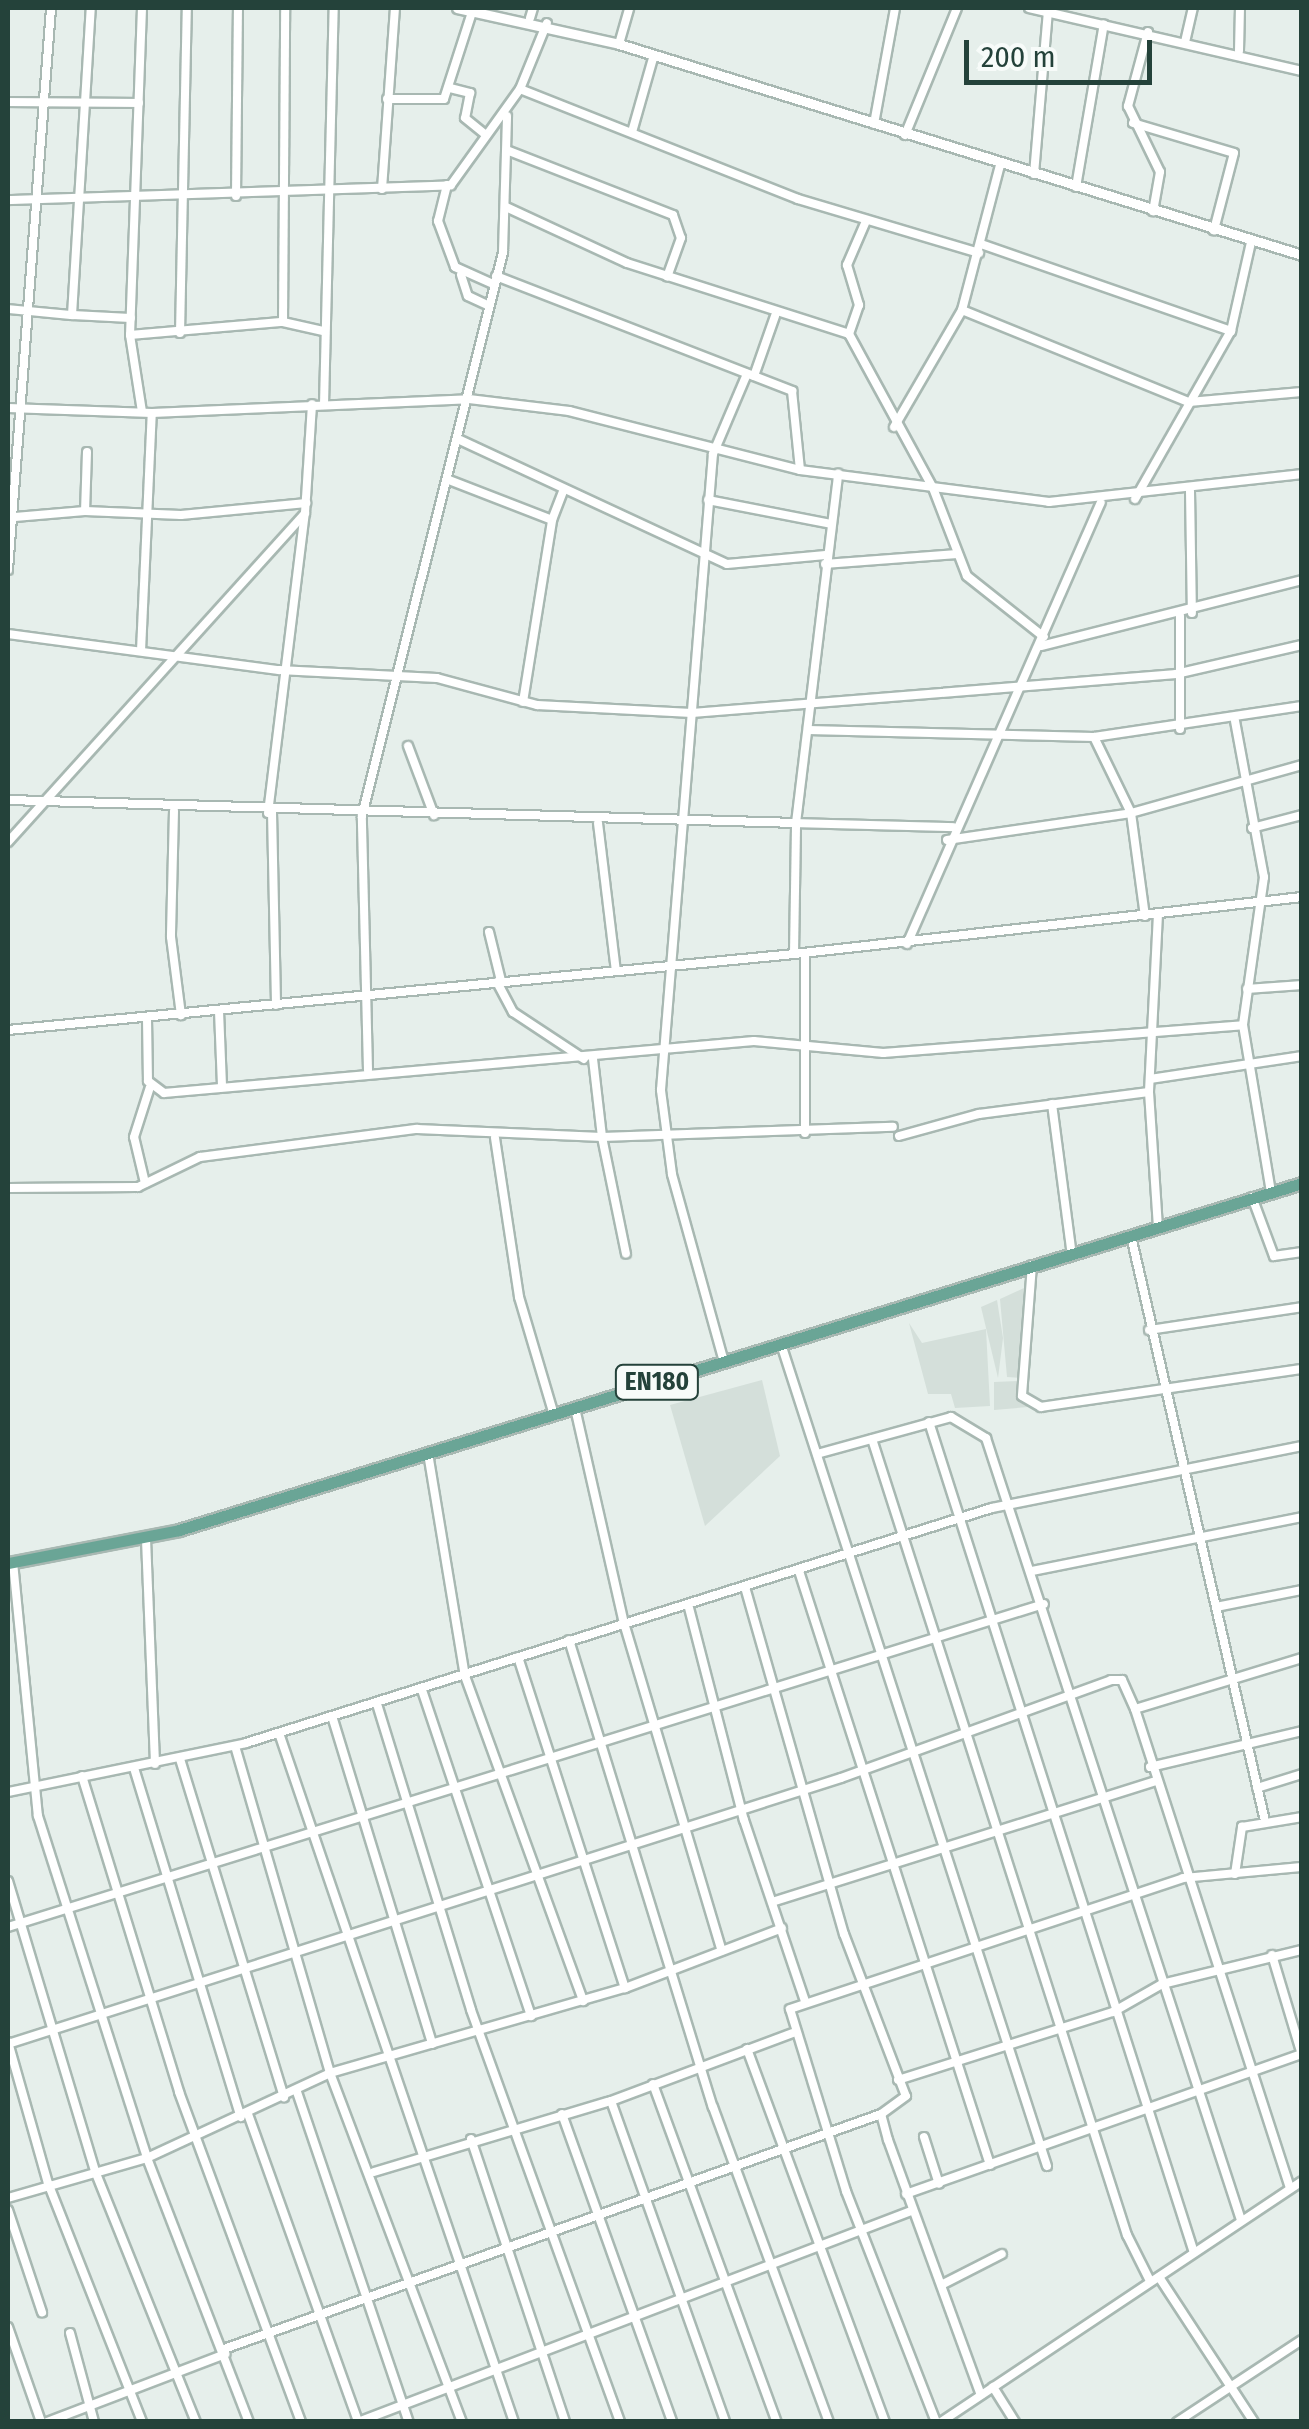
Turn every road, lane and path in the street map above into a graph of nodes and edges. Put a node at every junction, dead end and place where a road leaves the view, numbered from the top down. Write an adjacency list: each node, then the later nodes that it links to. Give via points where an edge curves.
1 (51, 8): 33 (street)
2 (91, 8): 31 (street)
3 (142, 8): 32 (street)
4 (187, 8): 49 (street)
5 (238, 8): 48 (street)
6 (286, 8): 47 (street)
7 (334, 8): 46 (street)
8 (394, 8): 29 (street)
9 (458, 8): 16 (street)
10 (630, 8): 23 (street)
11 (895, 8): 36 (street)
12 (957, 8): 39 (street)
13 (1029, 8): 17 (street)
14 (1193, 8): 22 (street)
15 (1240, 8): 24 (street)
16 (473, 9): 18 (street); 27 (street)
17 (1048, 12): 20 (street); 42 (street)
18 (531, 13): 19 (street)
19 (547, 23): 23 (street); 28 (street)
20 (1104, 24): 21 (street); 45 (street)
21 (1148, 32): 22 (street); 35 (street, via 1128,106)
22 (1186, 42): 24 (street)
23 (619, 44): 25 (street)
24 (1239, 51): 26 (street)
25 (654, 55): 36 (street); 37 (street)
26 (1302, 71)
27 (450, 88): 29 (street, via 438,102); 38 (street, via 470,93 464,118)
28 (520, 89): 34 (street); 37 (street)
29 (387, 98): 44 (street)
30 (8, 102): 33 (street)
31 (88, 103): 32 (street); 33 (street); 52 (street)
32 (138, 103): 53 (street)
33 (41, 104): 51 (street)
34 (506, 116): 38 (street); 40 (street)
35 (1133, 123): 55 (street, via 1160,172); 57 (street, via 1234,152)
36 (874, 124): 39 (street)
37 (632, 132): 56 (street)
38 (486, 134): 43 (street)
39 (905, 135): 41 (street)
40 (509, 151): 54 (street); 62 (street, via 673,215 681,238)
41 (1000, 165): 42 (street); 59 (street)
42 (1034, 174): 45 (street)
43 (448, 184): 44 (street); 61 (street, via 439,228)
44 (382, 188): 46 (street)
45 (1076, 188): 55 (street)
46 (331, 192): 47 (street); 72 (street)
47 (284, 195): 48 (street); 71 (street)
48 (236, 196): 49 (street)
49 (187, 198): 53 (street); 74 (street)
50 (8, 200): 51 (street)
51 (37, 200): 52 (street); 67 (street)
52 (84, 201): 53 (street); 68 (street)
53 (134, 202): 70 (street)
54 (506, 206): 62 (street); 63 (street)
55 (1153, 213): 57 (street)
56 (866, 221): 59 (street); 75 (street, via 846,264 859,305)
57 (1214, 232): 58 (street)
58 (1251, 242): 60 (street); 73 (street)
59 (980, 248): 66 (street); 73 (street)
60 (1302, 255)
61 (461, 275): 63 (street); 64 (street, via 468,296)
62 (667, 277): 69 (street)
63 (494, 280): 64 (street); 77 (street)
64 (486, 305): 79 (street)
65 (8, 309): 67 (street)
66 (962, 310): 80 (street); 86 (street)
67 (28, 311): 68 (street); 83 (street)
68 (72, 315): 70 (street)
69 (775, 316): 75 (street); 77 (street)
70 (131, 318): 76 (street)
71 (283, 322): 72 (street); 74 (street)
72 (323, 331): 82 (street)
73 (1231, 331): 80 (street)
74 (180, 333): 76 (street)
75 (849, 334): 86 (street)
76 (130, 335): 85 (street)
77 (751, 375): 89 (street); 90 (street, via 794,393)
78 (1302, 392): 80 (street)
79 (469, 399): 82 (street); 87 (street); 89 (street, via 569,411)
80 (1189, 402): 97 (street)
81 (312, 404): 82 (street); 85 (street); 100 (street)
82 (324, 405)
83 (22, 406): 84 (street); 85 (street); 103 (street)
84 (8, 408)
85 (147, 413): 102 (street)
86 (894, 427): 94 (street)
87 (460, 440): 93 (street); 96 (street)
88 (87, 452): 101 (street)
89 (713, 454): 90 (street); 98 (street)
90 (800, 470): 91 (street)
91 (838, 474): 94 (street); 105 (street)
92 (1302, 474): 95 (street)
93 (449, 480): 104 (street); 120 (street)
94 (932, 488): 99 (street); 106 (street)
95 (1190, 491): 97 (street); 111 (street)
96 (563, 492): 104 (street); 107 (street)
97 (1135, 499): 99 (street)
98 (708, 500): 105 (street); 107 (street)
99 (1100, 503): 114 (street)
100 (305, 508): 102 (street); 117 (street); 118 (street, via 301,597)
101 (85, 511): 102 (street); 103 (street)
102 (148, 514): 116 (street)
103 (15, 516): 109 (street)
104 (552, 520): 122 (street)
105 (831, 524): 108 (street)
106 (957, 554): 108 (street); 114 (street, via 977,585)
107 (705, 556): 108 (street, via 744,566); 125 (street)
108 (826, 560): 123 (street)
109 (8, 570)
110 (1302, 580): 111 (street)
111 (1192, 614): 112 (street)
112 (1180, 616): 114 (street); 119 (street)
113 (8, 634): 116 (street)
114 (1042, 641): 121 (street)
115 (1302, 645): 119 (street)
116 (141, 651): 117 (street)
117 (172, 658): 118 (street); 135 (street)
118 (279, 670): 120 (street); 137 (street)
119 (1176, 674): 121 (street); 127 (street)
120 (390, 680): 122 (street, via 437,678); 140 (street)
121 (1024, 683): 123 (street); 130 (street)
122 (523, 702): 125 (street)
123 (809, 704): 125 (street); 128 (street)
124 (1302, 706): 126 (street)
125 (692, 713): 144 (street)
126 (1235, 721): 127 (street); 133 (street)
127 (1180, 729): 129 (street)
128 (808, 730): 130 (street); 142 (street)
129 (1094, 737): 130 (street); 138 (street)
130 (996, 738): 145 (street)
131 (408, 746): 139 (street)
132 (1302, 764): 133 (street)
133 (1244, 782): 138 (street); 146 (street)
134 (8, 800): 135 (street)
135 (40, 806): 136 (street); 148 (street)
136 (174, 811): 137 (street); 164 (street, via 170,937)
137 (270, 813): 140 (street); 162 (street)
138 (1131, 813): 147 (street); 152 (street)
139 (434, 815): 140 (street); 143 (street)
140 (362, 816): 161 (street)
141 (1302, 816): 146 (street)
142 (796, 822): 144 (street); 145 (street); 155 (street)
143 (598, 824): 144 (street); 157 (street)
144 (677, 826): 156 (street, via 681,906)
145 (953, 827): 147 (street)
146 (1252, 828): 150 (street)
147 (947, 840): 154 (street)
148 (8, 842)
149 (1302, 897): 150 (street)
150 (1261, 902): 151 (street); 160 (street)
151 (1158, 914): 152 (street); 167 (street)
152 (1145, 916): 154 (street)
153 (489, 932): 158 (street)
154 (907, 944): 155 (street)
155 (800, 954): 156 (street); 169 (street)
156 (669, 968): 157 (street); 170 (street)
157 (616, 971): 158 (street)
158 (499, 982): 161 (street); 172 (street, via 512,1010)
159 (1302, 986): 160 (street)
160 (1247, 989): 166 (street)
161 (365, 997): 162 (street); 174 (street)
162 (276, 1005): 163 (street)
163 (219, 1011): 164 (street); 176 (street)
164 (180, 1016): 165 (street)
165 (147, 1019): 168 (street); 177 (street)
166 (1243, 1025): 167 (street); 173 (street)
167 (1155, 1026): 169 (street, via 1026,1047 883,1053); 175 (street)
168 (8, 1030)
169 (800, 1044): 170 (street); 181 (street)
170 (662, 1052): 172 (street); 182 (street)
171 (1302, 1056): 173 (street)
172 (588, 1059): 174 (street); 184 (street)
173 (1245, 1068): 175 (street); 189 (street)
174 (368, 1070): 176 (street)
175 (1150, 1078): 178 (street)
176 (222, 1085): 177 (street, via 164,1094)
177 (150, 1087): 186 (street, via 134,1138)
178 (1149, 1092): 179 (street); 191 (street)
179 (1052, 1104): 183 (street); 195 (street)
180 (894, 1126): 181 (street)
181 (806, 1133): 182 (street)
182 (664, 1136): 184 (street); 200 (street)
183 (899, 1136)
184 (602, 1137): 185 (street); 194 (street)
185 (495, 1138): 186 (street, via 416,1130 235,1150); 204 (street, via 519,1297)
186 (145, 1183): 188 (street)
187 (1302, 1183): 189 (main road, EN180)
188 (8, 1188)
189 (1271, 1192): 190 (main road, EN180)
190 (1252, 1197): 191 (main road, EN180); 193 (street, via 1274,1256)
191 (1158, 1226): 192 (main road, EN180)
192 (1131, 1235): 195 (main road, EN180); 198 (street)
193 (1302, 1252)
194 (626, 1254)
195 (1072, 1255): 196 (main road, EN180)
196 (1032, 1265): 199 (main road, EN180); 202 (street, via 1022,1396 1041,1406)
197 (1302, 1307): 198 (street)
198 (1149, 1330): 202 (street)
199 (781, 1344): 200 (main road, EN180); 209 (street)
200 (724, 1362): 203 (main road, EN180)
201 (1302, 1369): 202 (street)
202 (1161, 1391): 210 (street)
203 (575, 1408): 204 (main road, EN180); 227 (street)
204 (554, 1415): 208 (main road, EN180)
205 (928, 1422): 206 (street); 211 (street, via 959,1418 983,1432); 213 (street)
206 (872, 1439): 209 (street); 214 (street)
207 (1302, 1446): 210 (street)
208 (428, 1454): 215 (main road, EN180); 234 (street)
209 (816, 1454): 217 (street)
210 (1178, 1469): 211 (street); 216 (street)
211 (1009, 1505): 213 (street); 220 (street)
212 (1302, 1517): 216 (street)
213 (957, 1520): 214 (street); 226 (street)
214 (904, 1538): 217 (street); 228 (street)
215 (146, 1539): 218 (main road, EN180); 254 (street)
216 (1195, 1539): 220 (street); 225 (street)
217 (850, 1556): 219 (street); 230 (street)
218 (10, 1563): 262 (street)
219 (799, 1570): 221 (street); 233 (street)
220 (1032, 1571): 224 (street)
221 (744, 1586): 223 (street); 236 (street)
222 (1302, 1590): 225 (street)
223 (688, 1604): 227 (street); 240 (street)
224 (1044, 1604): 226 (street); 238 (street)
225 (1216, 1608): 235 (street)
226 (986, 1616): 228 (street); 242 (street)
227 (624, 1623): 229 (street); 244 (street)
228 (934, 1635): 230 (street); 245 (street)
229 (569, 1640): 231 (street); 248 (street)
230 (881, 1654): 233 (street); 251 (street)
231 (518, 1657): 234 (street); 253 (street)
232 (1302, 1658): 235 (street)
233 (828, 1671): 236 (street); 257 (street)
234 (465, 1676): 237 (street); 260 (street)
235 (1233, 1677): 241 (street); 250 (street)
236 (774, 1688): 240 (street); 264 (street)
237 (422, 1690): 239 (street); 266 (street)
238 (1074, 1694): 241 (street, via 1119,1678); 242 (street); 267 (street)
239 (377, 1704): 243 (street); 268 (street)
240 (712, 1709): 244 (street); 269 (street)
241 (1134, 1709): 255 (street)
242 (1019, 1714): 245 (street); 270 (street)
243 (332, 1716): 246 (street); 272 (street)
244 (655, 1728): 248 (street); 274 (street)
245 (964, 1729): 251 (street); 275 (street)
246 (279, 1732): 249 (street); 276 (street)
247 (1302, 1732): 250 (street)
248 (598, 1745): 253 (street); 277 (street)
249 (235, 1746): 252 (street); 279 (street)
250 (1245, 1748): 255 (street); 263 (street)
251 (914, 1752): 257 (street); 278 (street)
252 (180, 1759): 254 (street); 281 (street)
253 (550, 1760): 260 (street); 280 (street)
254 (155, 1764): 256 (street)
255 (1150, 1767): 261 (street)
256 (134, 1768): 259 (street); 286 (street)
257 (857, 1773): 264 (street); 282 (street)
258 (1302, 1774): 263 (street)
259 (82, 1776): 262 (street); 291 (street)
260 (504, 1778): 266 (street); 284 (street)
261 (1155, 1781): 267 (street); 287 (street)
262 (32, 1788): 265 (street); 295 (street)
263 (1257, 1788): 273 (street)
264 (805, 1790): 269 (street); 289 (street)
265 (8, 1792)
266 (459, 1792): 268 (street); 290 (street)
267 (1104, 1799): 270 (street); 292 (street)
268 (410, 1808): 272 (street); 294 (street)
269 (741, 1808): 274 (street); 293 (street)
270 (1052, 1815): 275 (street); 296 (street)
271 (1302, 1817): 273 (street)
272 (364, 1820): 276 (street); 297 (street)
273 (1265, 1821): 285 (street, via 1239,1830)
274 (685, 1825): 277 (street); 306 (street)
275 (997, 1831): 278 (street); 301 (street)
276 (316, 1834): 279 (street); 302 (street)
277 (628, 1844): 280 (street); 310 (street)
278 (944, 1847): 282 (street); 303 (street)
279 (263, 1851): 281 (street); 305 (street)
280 (583, 1860): 284 (street); 315 (street)
281 (212, 1865): 286 (street); 309 (street)
282 (887, 1867): 289 (street); 308 (street)
283 (1302, 1867): 285 (street)
284 (538, 1874): 290 (street); 318 (street)
285 (1236, 1874): 287 (street)
286 (164, 1877): 291 (street); 312 (street)
287 (1184, 1878): 292 (street); 311 (street)
288 (8, 1881): 298 (street)
289 (831, 1886): 293 (street); 313 (street)
290 (494, 1888): 294 (street); 321 (street)
291 (116, 1892): 295 (street); 316 (street)
292 (1133, 1892): 296 (street); 314 (street)
293 (772, 1902): 300 (street)
294 (442, 1904): 297 (street); 324 (street)
295 (68, 1907): 298 (street); 320 (street)
296 (1082, 1912): 301 (street); 319 (street)
297 (394, 1918): 302 (street); 328 (street)
298 (20, 1923): 299 (street); 323 (street)
299 (8, 1927)
300 (782, 1928): 306 (street); 317 (street)
301 (1028, 1930): 303 (street); 322 (street)
302 (348, 1932): 305 (street); 331 (street)
303 (976, 1947): 308 (street); 327 (street)
304 (1302, 1950): 307 (street)
305 (298, 1951): 309 (street); 335 (street)
306 (722, 1951): 310 (street)
307 (1272, 1955): 311 (street); 330 (street)
308 (921, 1964): 313 (street); 332 (street)
309 (248, 1966): 312 (street); 340 (street)
310 (670, 1971): 315 (street); 333 (street)
311 (1214, 1971): 314 (street); 334 (street)
312 (198, 1979): 316 (street); 345 (street)
313 (862, 1983): 317 (street); 336 (street)
314 (1162, 1984): 319 (street); 338 (street)
315 (626, 1988): 318 (street)
316 (153, 1992): 320 (street); 350 (street)
317 (805, 2000): 325 (street, via 788,2014)
318 (583, 2001): 321 (street)
319 (1113, 2012): 322 (street); 342 (street)
320 (103, 2013): 323 (street); 355 (street)
321 (531, 2016): 324 (street)
322 (1060, 2028): 327 (street); 346 (street)
323 (58, 2029): 326 (street); 359 (street)
324 (479, 2031): 328 (street); 347 (street)
325 (793, 2033): 329 (street); 348 (street)
326 (8, 2043): 362 (street)
327 (1009, 2043): 332 (street); 352 (street)
328 (432, 2044): 331 (street)
329 (747, 2050): 333 (street); 353 (street)
330 (1301, 2055): 334 (street)
331 (388, 2057): 335 (street); 354 (street)
332 (952, 2062): 336 (street); 356 (street)
333 (702, 2066): 337 (street); 358 (street)
334 (1247, 2068): 338 (street); 365 (street)
335 (330, 2074): 339 (street); 360 (street)
336 (898, 2080): 344 (street, via 906,2103)
337 (653, 2084): 341 (street); 364 (street)
338 (1195, 2088): 342 (street); 372 (street)
339 (297, 2092): 340 (street); 386 (street)
340 (284, 2097): 345 (street)
341 (612, 2101): 343 (street); 368 (street)
342 (1140, 2106): 346 (street); 376 (street)
343 (562, 2114): 347 (street); 371 (street)
344 (880, 2114): 348 (street); 366 (street)
345 (245, 2116): 350 (street); 388 (street)
346 (1093, 2122): 352 (street); 381 (street)
347 (516, 2124): 351 (street); 374 (street)
348 (829, 2132): 353 (street); 373 (street)
349 (924, 2137): 363 (street)
350 (196, 2138): 355 (street); 392 (street)
351 (471, 2139): 354 (street); 377 (street)
352 (1040, 2146): 356 (street); 357 (street)
353 (781, 2150): 358 (street); 375 (street)
354 (424, 2157): 360 (street); 380 (street)
355 (147, 2158): 359 (street); 395 (street)
356 (990, 2165): 363 (street)
357 (1047, 2166)
358 (735, 2167): 364 (street); 379 (street)
359 (95, 2171): 362 (street); 397 (street)
360 (374, 2172): 384 (street)
361 (1302, 2181): 365 (street)
362 (48, 2183): 367 (street); 402 (street)
363 (940, 2184): 366 (street)
364 (690, 2186): 368 (street); 382 (street)
365 (1290, 2188): 372 (street)
366 (906, 2194): 370 (street)
367 (8, 2198)
368 (646, 2199): 371 (street); 385 (street)
369 (8, 2210): 387 (street)
370 (911, 2211): 373 (street); 383 (street)
371 (599, 2218): 374 (street); 389 (street)
372 (1241, 2220): 376 (street)
373 (863, 2234): 375 (street); 422 (street)
374 (555, 2236): 377 (street); 393 (street)
375 (818, 2246): 379 (street); 421 (street)
376 (1194, 2253): 381 (street)
377 (506, 2254): 380 (street); 396 (street)
378 (1002, 2254): 383 (street)
379 (768, 2266): 382 (street); 420 (street)
380 (462, 2269): 384 (street); 398 (street)
381 (1155, 2279): 399 (street); 400 (street)
382 (725, 2280): 385 (street); 419 (street)
383 (943, 2284): 403 (street)
384 (412, 2286): 386 (street); 401 (street)
385 (681, 2297): 389 (street); 418 (street)
386 (366, 2304): 388 (street); 404 (street)
387 (42, 2312)
388 (321, 2318): 392 (street); 404 (street, via 358,2422)
389 (634, 2318): 393 (street); 417 (street)
390 (8, 2327): 406 (street)
391 (70, 2333): 405 (street)
392 (272, 2333): 395 (street); 411 (street)
393 (589, 2339): 396 (street); 416 (street)
394 (1302, 2340): 399 (street)
395 (225, 2351): 397 (street); 410 (street)
396 (540, 2356): 398 (street); 415 (street)
397 (177, 2370): 402 (street); 409 (street)
398 (497, 2372): 401 (street); 414 (street)
399 (1232, 2386): 424 (street); 425 (street)
400 (993, 2387): 403 (street); 423 (street)
401 (450, 2389): 404 (street); 413 (street)
402 (132, 2390): 405 (street); 408 (street)
403 (981, 2394): 422 (street)
404 (402, 2404): 412 (street)
405 (90, 2406): 406 (street); 407 (street)
406 (44, 2422)
407 (94, 2422)
408 (142, 2422)
409 (196, 2422)
410 (249, 2422)
411 (302, 2422)
412 (409, 2422)
413 (462, 2422)
414 (514, 2422)
415 (565, 2422)
416 (620, 2422)
417 (672, 2422)
418 (724, 2422)
419 (777, 2422)
420 (828, 2422)
421 (885, 2422)
422 (938, 2422)
423 (1015, 2422)
424 (1177, 2422)
425 (1254, 2422)

